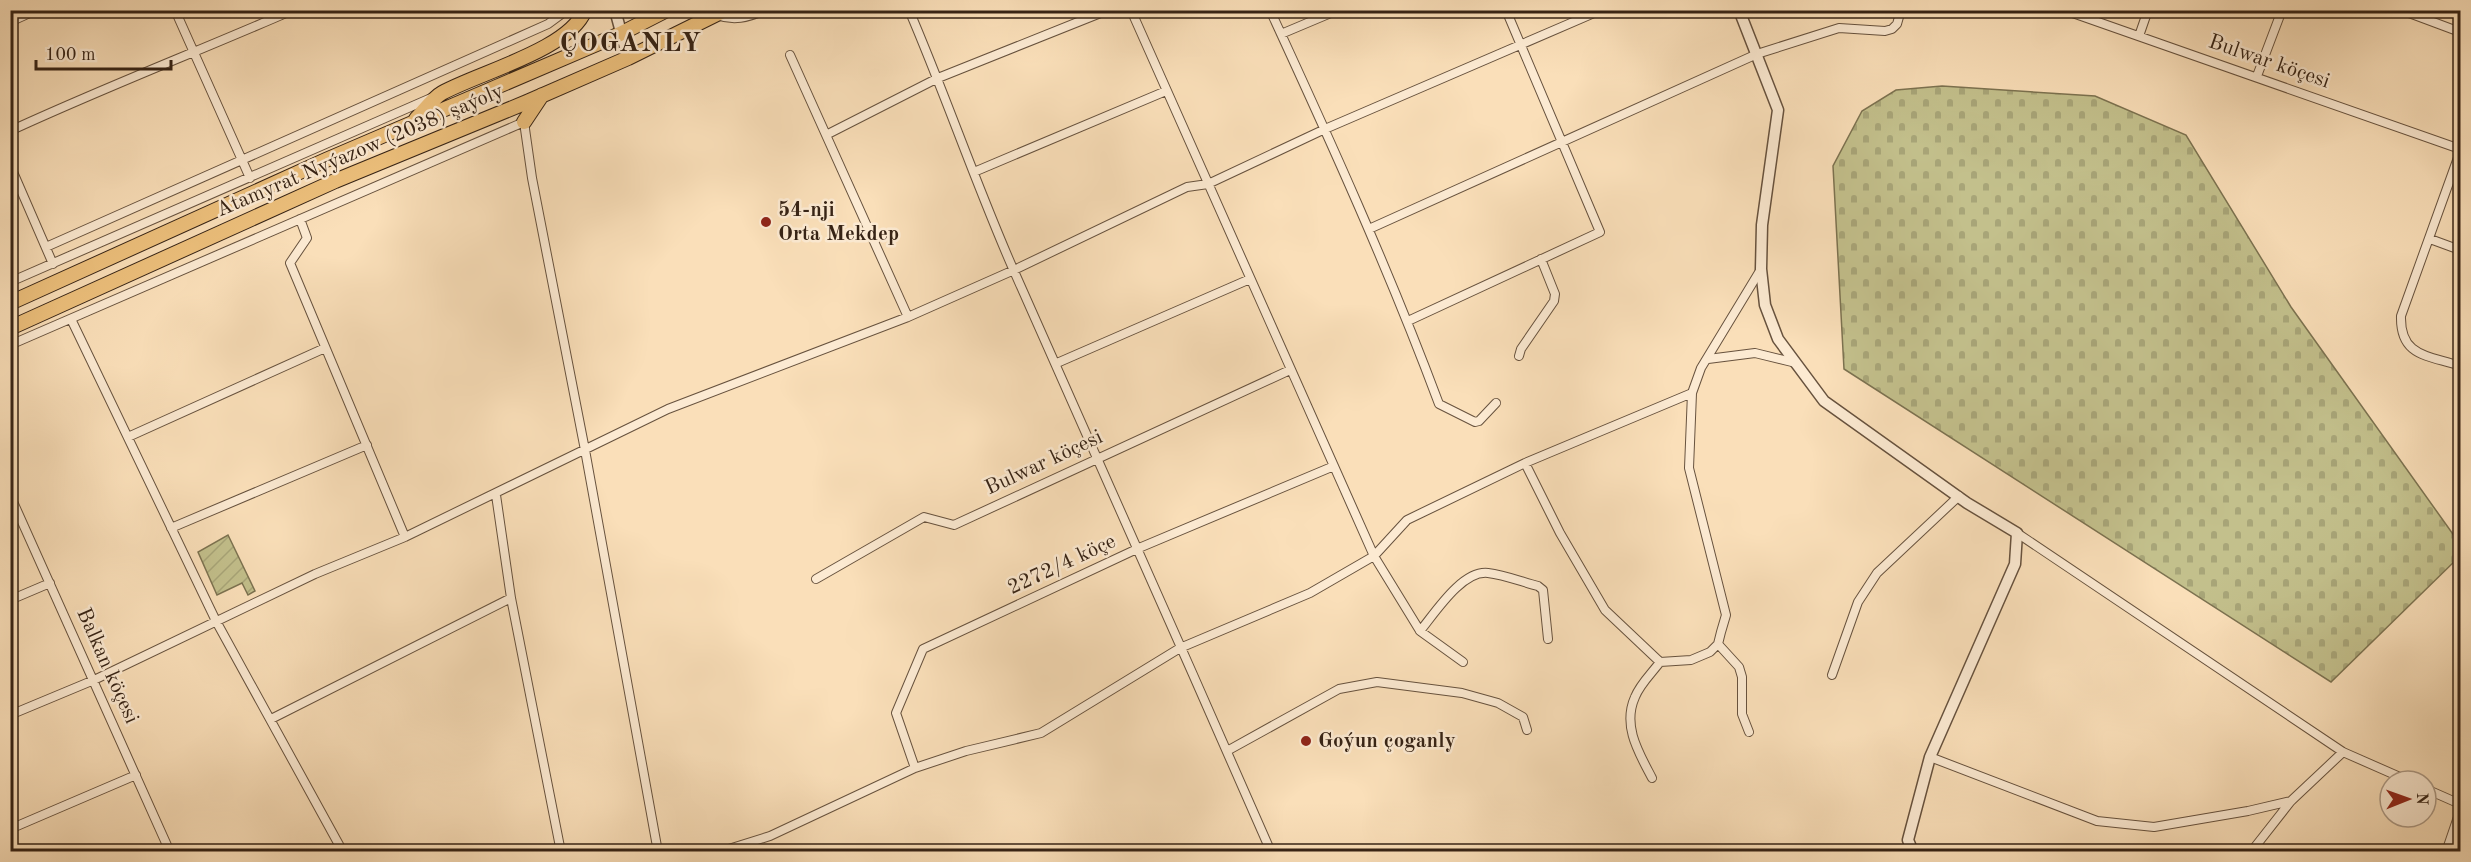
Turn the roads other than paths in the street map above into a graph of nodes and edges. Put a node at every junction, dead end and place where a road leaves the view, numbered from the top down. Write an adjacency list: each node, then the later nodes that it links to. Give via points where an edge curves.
1 (36, 10): 23 (street)
2 (175, 10): 29 (street)
3 (293, 10): 29 (street)
4 (567, 10): 47 (street, via 548,24)
5 (585, 10): 34 (main road, via 570,32)
6 (615, 10): 25 (street)
7 (667, 10): 25 (main road, Atamyrat Nyýazow (2038) şaýoly)
8 (765, 10): 22 (street, via 731,20)
9 (909, 10): 36 (street)
10 (1108, 10): 36 (street)
11 (1131, 10): 37 (street)
12 (1270, 10): 26 (street)
13 (1338, 10): 26 (street)
14 (1506, 10): 28 (street)
15 (1600, 10): 28 (street)
16 (1739, 10): 30 (street)
17 (1901, 10): 30 (street, via 1892,29 1839,28)
18 (2064, 10): 27 (street, Bulwar köçesi)
19 (2148, 10): 27 (street)
20 (2282, 10): 35 (street)
21 (2401, 10): 24 (street)
22 (720, 13): 32 (main road, Atamyrat Nyýazow (2038) şaýoly)
23 (10, 22)
24 (2460, 32)
25 (620, 34): 32 (street); 33 (main road, Atamyrat Nyýazow (2038) şaýoly)
26 (1281, 34): 42 (street)
27 (2139, 36): 35 (street, Bulwar köçesi)
28 (1520, 45): 42 (street); 45 (street)
29 (195, 53): 43 (street); 47 (street)
30 (1757, 54): 45 (street); 59 (street, via 1778,110 1762,225)
31 (790, 55): 44 (street)
32 (628, 58): 39 (main road, Atamyrat Nyýazow (2038) şaýoly)
33 (546, 66): 34 (main road); 41 (main road, Atamyrat Nyýazow (2038) şaýoly)
34 (499, 67): 38 (main road)
35 (2257, 76): 46 (street, Bulwar köçesi)
36 (938, 78): 44 (street); 49 (street)
37 (1166, 91): 49 (street); 51 (street)
38 (440, 94): 41 (main road); 50 (street)
39 (542, 95): 40 (main road); 67 (main road, Atamyrat Nyýazow (2038) şaýoly, via 335,181)
40 (524, 122): 52 (street); 80 (street)
41 (413, 123): 63 (main road, Atamyrat Nyýazow (2038) şaýoly)
42 (1325, 129): 51 (street); 53 (street)
43 (10, 131)
44 (826, 135): 64 (street)
45 (1562, 143): 53 (street); 57 (street, via 1600,232)
46 (2460, 150): 54 (street)
47 (243, 158): 50 (street); 55 (street)
48 (10, 165): 55 (street)
49 (974, 172): 60 (street)
50 (250, 178): 58 (street)
51 (1208, 184): 60 (street, via 1187,187); 61 (street)
52 (300, 219): 65 (street); 69 (street, via 308,238 290,263)
53 (1369, 229): 66 (street)
54 (2430, 239): 56 (street); 74 (street, via 2401,316 2401,332 2412,349)
55 (46, 247): 58 (street)
56 (2460, 250)
57 (1541, 259): 66 (street); 70 (street, via 1555,294 1554,301)
58 (53, 264): 62 (street)
59 (1761, 269): 71 (street); 73 (street, via 1765,305 1778,339)
60 (1014, 270): 64 (street); 72 (street)
61 (1250, 279): 72 (street); 75 (street)
62 (10, 282)
63 (10, 303)
64 (908, 317): 80 (street, via 668,409)
65 (71, 319): 68 (street); 78 (street)
66 (1408, 321): 77 (street, via 1438,404 1479,422)
67 (10, 328)
68 (10, 345)
69 (325, 348): 78 (street); 79 (street)
70 (1519, 356)
71 (1708, 359): 73 (street, via 1755,353); 76 (street)
72 (1057, 363): 81 (street)
73 (1796, 363): 86 (street, via 1824,401)
74 (2460, 366)
75 (1290, 370): 81 (street, Bulwar köçesi); 83 (street)
76 (1692, 393): 82 (street); 99 (street, via 1689,468 1726,615)
77 (1496, 403)
78 (128, 437): 87 (street)
79 (367, 445): 87 (street); 89 (street)
80 (585, 450): 85 (street); 125 (street)
81 (1099, 457): 90 (street); 92 (street, Bulwar köçesi, via 954,525 924,517)
82 (1525, 463): 91 (street, via 1407,520); 102 (street, via 1605,610)
83 (1334, 466): 90 (street, 2272/4 köçe); 91 (street)
84 (10, 495): 93 (street, Balkan köçesi)
85 (496, 495): 89 (street); 94 (street)
86 (1959, 496): 88 (street); 103 (street, via 1877,573 1858,602)
87 (171, 528): 96 (street)
88 (2017, 533): 110 (street); 111 (street, via 2014,564)
89 (405, 537): 96 (street)
90 (1139, 548): 100 (street); 112 (street, 2272/4 köçe, via 923,650 896,713)
91 (1374, 556): 97 (street); 100 (street, via 1310,593)
92 (816, 579)
93 (50, 583): 95 (street); 104 (street, Balkan köçesi)
94 (511, 598): 106 (street); 124 (street)
95 (10, 600)
96 (216, 621): 104 (street); 106 (street)
97 (1420, 631): 98 (street, via 1466,579 1486,573 1543,590); 101 (street)
98 (1548, 639)
99 (1718, 644): 102 (street, via 1691,660); 108 (street, via 1739,667 1742,714)
100 (1180, 648): 109 (street); 112 (street, via 1041,733)
101 (1463, 662)
102 (1660, 662): 115 (street, via 1634,698 1631,723 1633,740)
103 (1832, 675)
104 (94, 680): 105 (street); 114 (street, Balkan köçesi)
105 (10, 715)
106 (271, 719): 123 (street)
107 (1527, 730): 109 (street, via 1523,717 1498,703 1462,693 1377,682 1339,689)
108 (1749, 732)
109 (1227, 751): 127 (street)
110 (2343, 752): 113 (street); 117 (street)
111 (1930, 757): 117 (street, via 2097,821 2154,827); 121 (street, via 1908,840)
112 (915, 768): 126 (street, via 770,836)
113 (2382, 769)
114 (136, 775): 120 (street); 122 (street, Balkan köçesi)
115 (1652, 778)
116 (2438, 794): 118 (street)
117 (2290, 801): 128 (street)
118 (2460, 804)
119 (2460, 811): 129 (street)
120 (10, 829)
121 (1910, 849)
122 (170, 852)
123 (343, 852)
124 (561, 852)
125 (658, 852)
126 (719, 852)
127 (1271, 852)
128 (2251, 852)
129 (2446, 852)

